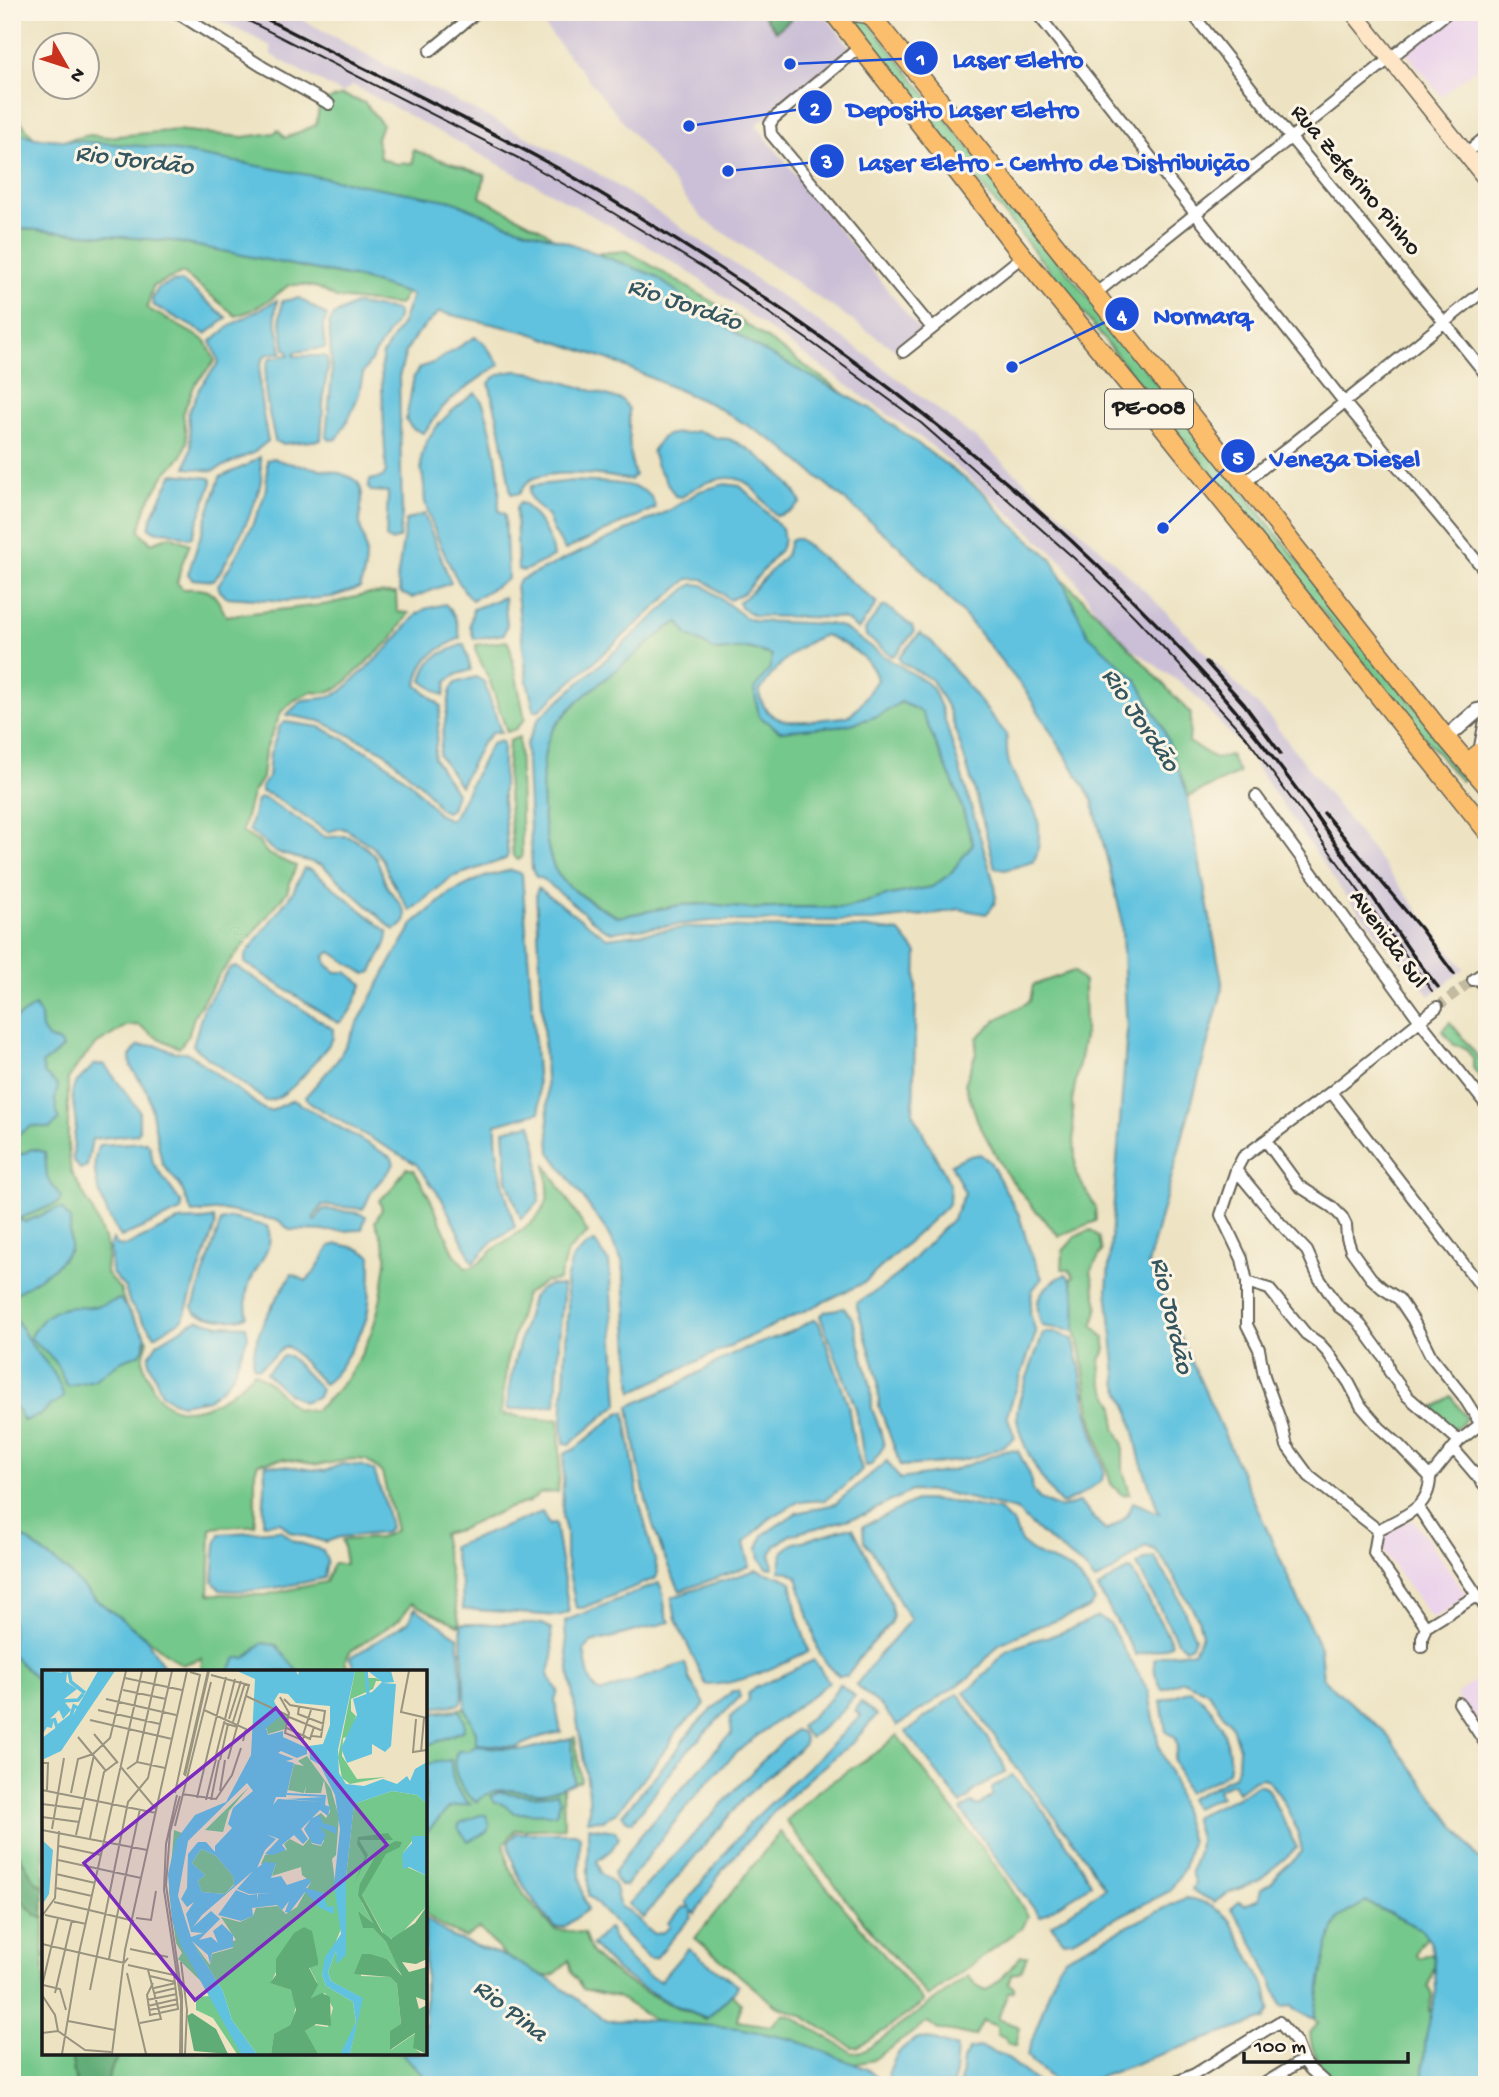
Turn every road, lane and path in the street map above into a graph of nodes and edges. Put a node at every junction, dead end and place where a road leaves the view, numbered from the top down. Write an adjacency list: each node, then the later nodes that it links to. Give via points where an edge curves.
1 (176, 12): 13 (street)
2 (477, 12): 11 (street)
3 (833, 12): 10 (highway, PE-008)
4 (845, 12): 9 (main road)
5 (1036, 12): 18 (street)
6 (1191, 12): 15 (street, Rua Zeferino Pinho)
7 (1353, 12): 12 (main road)
8 (1448, 12): 12 (street)
9 (870, 13): 21 (highway, PE-008)
10 (860, 47): 19 (highway, PE-008); 23 (street, via 774,118 771,135)
11 (430, 51)
12 (1390, 58): 15 (street); 16 (main road)
13 (329, 104)
14 (1487, 136): 16 (street)
15 (1290, 137): 18 (street); 22 (street, Rua Zeferino Pinho)
16 (1466, 153): 17 (main road)
17 (1487, 180)
18 (1195, 212): 21 (street); 26 (street)
19 (1023, 256): 23 (street); 35 (highway, PE-008)
20 (1487, 288): 22 (street)
21 (1095, 294): 27 (highway, PE-008)
22 (1444, 322): 25 (street, Rua Zeferino Pinho); 26 (street)
23 (932, 328): 24 (street)
24 (902, 352)
25 (1487, 376)
26 (1344, 402): 27 (street); 28 (street)
27 (1244, 483): 31 (highway, PE-008)
28 (1487, 573)
29 (1487, 709): 31 (street, via 1477,711)
30 (1487, 721): 32 (street)
31 (1446, 738): 32 (highway, PE-008)
32 (1479, 755): 33 (highway, PE-008); 35 (highway)
33 (1487, 786)
34 (1256, 796): 40 (street, Avenida Sul)
35 (1465, 805): 36 (highway, PE-008)
36 (1487, 831)
37 (1487, 970): 38 (street, via 1475,978)
38 (1487, 989)
39 (1437, 1007): 40 (street)
40 (1420, 1021): 41 (street); 42 (street, Avenida Sul)
41 (1331, 1092): 43 (street); 47 (street)
42 (1487, 1106)
43 (1266, 1141): 44 (street, via 1243,1157); 49 (street, via 1299,1186 1342,1217 1351,1250 1371,1278 1399,1300 1431,1356)
44 (1236, 1170): 45 (street, via 1221,1215 1242,1259); 50 (street, via 1307,1251 1325,1288 1339,1307 1357,1320 1407,1396)
45 (1247, 1282): 46 (street); 48 (street)
46 (1269, 1289): 48 (street); 51 (street, via 1328,1353 1380,1429)
47 (1487, 1294)
48 (1247, 1303): 54 (street, via 1247,1325 1259,1349 1290,1452 1316,1482)
49 (1485, 1420): 50 (street)
50 (1456, 1444): 51 (street); 52 (street)
51 (1430, 1477): 53 (street, via 1430,1489)
52 (1487, 1488)
53 (1418, 1507): 54 (street); 55 (street)
54 (1378, 1530): 57 (street, via 1374,1553)
55 (1476, 1596): 56 (street); 57 (street)
56 (1487, 1609)
57 (1426, 1627): 58 (street)
58 (1422, 1647)
59 (1459, 1703): 60 (street)
60 (1487, 1746)
61 (1303, 2060): 62 (street, via 1296,2042 1277,2022 1195,2074); 63 (street); 64 (street)
62 (1168, 2085)
63 (1262, 2085)
64 (1328, 2085)

